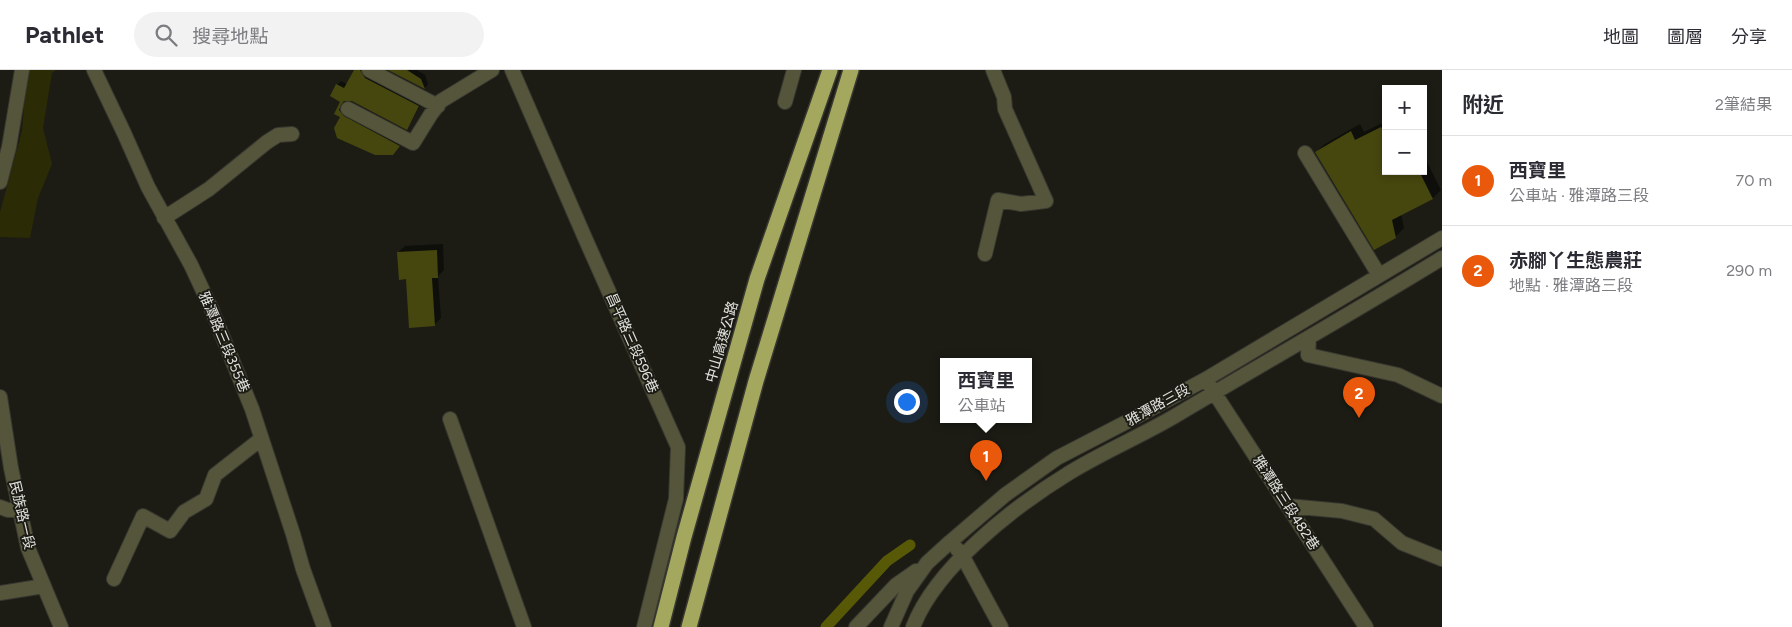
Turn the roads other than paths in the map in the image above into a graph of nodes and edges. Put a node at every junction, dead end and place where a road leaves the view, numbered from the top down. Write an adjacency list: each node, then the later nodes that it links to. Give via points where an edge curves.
1 (22, 70): 15 (street)
2 (94, 70): 16 (street, 雅潭路三段355巷)
3 (369, 70): 11 (street)
4 (492, 70): 11 (street)
5 (512, 70): 42 (street, 昌平路三段596巷, via 678,447 676,500)
6 (794, 70): 10 (street)
7 (830, 70): 43 (highway, 中山高速公路, via 757,279)
8 (851, 70): 44 (highway, via 756,381)
9 (992, 70): 18 (street, via 1004,97 1004,109 1046,201 1021,204 998,200)
10 (785, 102)
11 (438, 106): 12 (street, via 413,142)
12 (348, 109)
13 (292, 134): 16 (street, via 278,135 267,142 208,189)
14 (1305, 153): 20 (street)
15 (0, 182)
16 (164, 218): 27 (street, 雅潭路三段355巷, via 211,308)
17 (1442, 238): 20 (street, 雅潭路三段)
18 (984, 254)
19 (1442, 258): 21 (street, 雅潭路三段)
20 (1379, 275): 22 (street, 雅潭路三段)
21 (1309, 338): 23 (street, 雅潭路三段); 24 (street, via 1308,355 1398,375)
22 (1206, 379): 23 (street, 雅潭路三段482巷); 31 (street, 雅潭路三段, via 1057,458 1005,495)
23 (1215, 392): 28 (street, 雅潭路三段482巷); 32 (street, 雅潭路三段, via 1062,478 998,524)
24 (1442, 396)
25 (0, 397): 30 (street, 民族路一段)
26 (450, 419): 41 (street)
27 (261, 439): 35 (street, via 215,474 206,499 184,512 170,531 143,516); 40 (street, 雅潭路三段355巷)
28 (1288, 506): 33 (street, via 1342,511 1374,519 1402,543); 48 (street, 雅潭路三段482巷)
29 (0, 507): 30 (street)
30 (20, 510): 36 (street, 民族路一段, via 28,548)
31 (950, 542): 32 (street); 34 (street, 雅潭路三段)
32 (962, 555): 38 (street, 雅潭路三段, via 940,584); 47 (street)
33 (1442, 559)
34 (927, 563): 45 (street, via 896,585); 46 (street, 雅潭路三段, via 906,591)
35 (114, 580)
36 (44, 586): 37 (street); 39 (street, 民族路一段)
37 (0, 593)
38 (918, 623)
39 (62, 627)
40 (324, 627)
41 (524, 627)
42 (644, 627)
43 (662, 627)
44 (689, 627)
45 (856, 627)
46 (891, 627)
47 (1001, 627)
48 (1366, 627)

